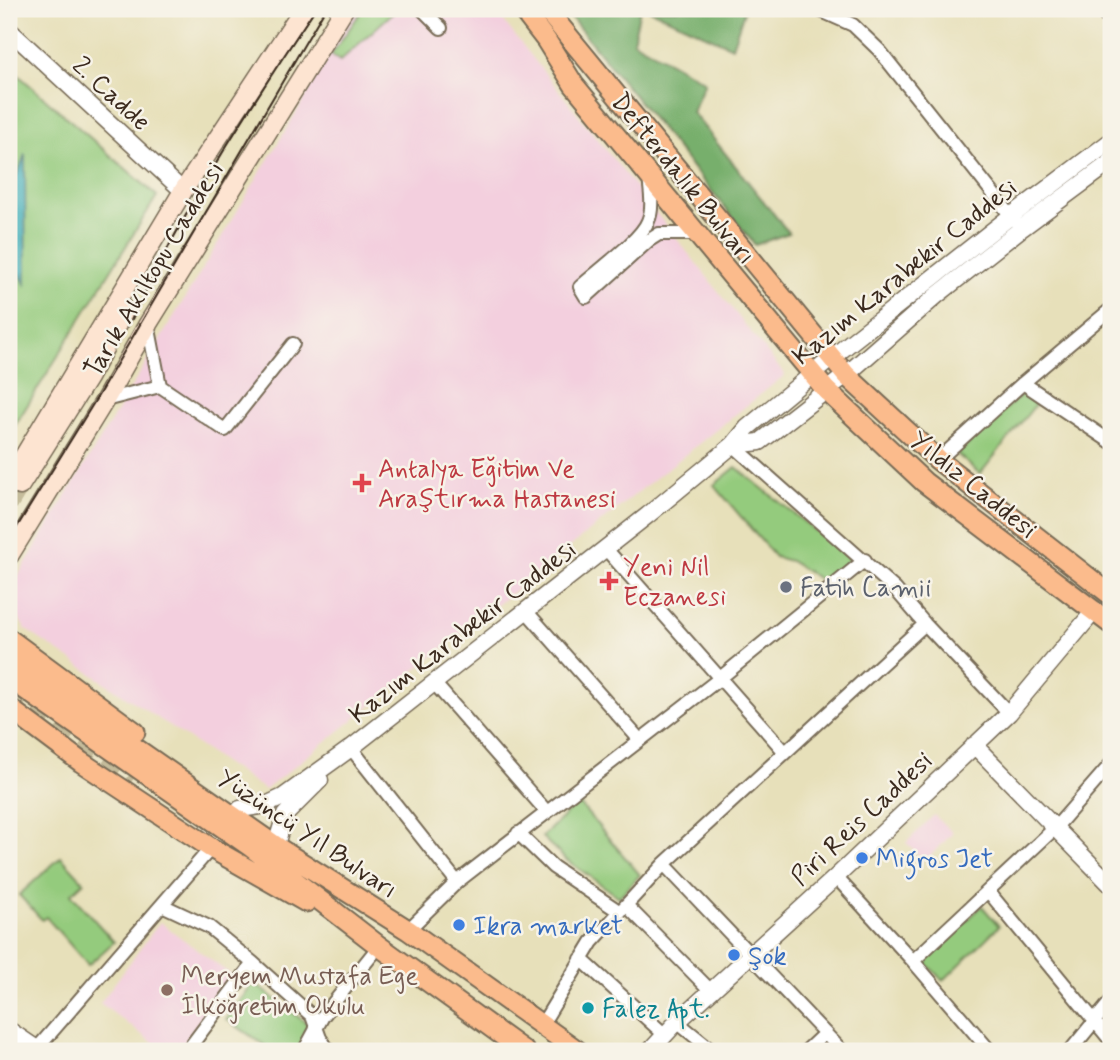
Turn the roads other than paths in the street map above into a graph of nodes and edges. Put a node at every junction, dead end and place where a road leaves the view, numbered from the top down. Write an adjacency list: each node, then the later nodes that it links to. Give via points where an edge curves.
1 (303, 9): 14 (main road, Tarık Akıltopu Caddesi)
2 (344, 9): 18 (main road, Tarık Akıltopu Caddesi)
3 (422, 9): 9 (street)
4 (522, 9): 13 (main road, Defterdalık Bulvarı, via 574,85)
5 (546, 9): 20 (main road, Defterdalık Bulvarı)
6 (817, 9): 15 (street, via 853,25 879,50)
7 (1102, 9): 8 (street)
8 (1111, 20)
9 (441, 28)
10 (9, 30): 14 (street, 2. Cadde)
11 (1111, 141): 15 (street, Kazım Karabekir Caddesi)
12 (1111, 162): 15 (street, Kazım Karabekir Caddesi)
13 (649, 176): 16 (main road, Defterdalık Bulvarı); 16 (street, via 649,220 641,233 580,287 586,297 659,234)
14 (183, 191): 29 (main road, Tarık Akıltopu Caddesi)
15 (1016, 222): 20 (street, Kazım Karabekir Caddesi); 21 (street, Kazım Karabekir Caddesi)
16 (695, 234): 22 (main road, Defterdalık Bulvarı)
17 (1111, 309): 23 (street)
18 (148, 324): 24 (street); 25 (main road, Tarık Akıltopu Caddesi)
19 (293, 344): 24 (street, via 225,430)
20 (831, 360): 21 (main road, Yıldız Caddesi); 22 (street, Kazım Karabekir Caddesi)
21 (846, 375): 22 (street, Kazım Karabekir Caddesi); 28 (main road, Yıldız Caddesi)
22 (820, 382): 27 (street, Kazım Karabekir Caddesi, via 747,428); 34 (main road, Yıldız Caddesi, via 924,482)
23 (1023, 383): 26 (street); 28 (street)
24 (160, 386): 25 (street)
25 (105, 400): 31 (main road, Tarık Akıltopu Caddesi)
26 (1111, 442)
27 (733, 445): 30 (street, Kazım Karabekir Caddesi); 32 (street)
28 (939, 460): 33 (main road, Yıldız Caddesi)
29 (14, 484)
30 (606, 549): 35 (street, Kazım Karabekir Caddesi); 41 (street)
31 (9, 556)
32 (865, 560): 36 (street); 41 (street)
33 (1109, 588)
34 (1095, 610): 37 (main road, Yıldız Caddesi); 44 (street, Piri Reis Caddesi)
35 (527, 612): 42 (street, Kazım Karabekir Caddesi); 45 (street)
36 (925, 624): 44 (street); 48 (street)
37 (1111, 624)
38 (9, 639): 51 (main road)
39 (9, 660): 64 (main road, Yüzüncü Yıl Bulvarı)
40 (9, 678): 66 (main road, Yüzüncü Yıl Bulvarı, via 251,847)
41 (719, 679): 45 (street); 48 (street)
42 (435, 684): 47 (street, Kazım Karabekir Caddesi); 52 (street)
43 (9, 708): 56 (main road)
44 (1009, 713): 46 (street, Piri Reis Caddesi)
45 (639, 739): 52 (street)
46 (974, 745): 53 (street); 58 (street, Piri Reis Caddesi)
47 (351, 748): 51 (street, via 283,797); 55 (street, via 285,815); 59 (street)
48 (785, 752): 57 (street)
49 (1111, 764): 53 (street)
50 (132, 780): 66 (main road)
51 (240, 809): 55 (main road)
52 (546, 811): 54 (street)
53 (1056, 827): 60 (street); 61 (street)
54 (518, 833): 59 (street); 63 (street, via 553,867)
55 (278, 838): 64 (main road)
56 (211, 848): 62 (street); 66 (main road)
57 (664, 864): 63 (street); 67 (street)
58 (836, 877): 67 (street, Piri Reis Caddesi); 69 (street)
59 (457, 882): 65 (street)
60 (1111, 885)
61 (988, 891): 69 (street); 74 (street)
62 (162, 905): 70 (street, via 209,927); 81 (street)
63 (623, 909): 68 (street); 71 (street)
64 (378, 912): 65 (main road, Yüzüncü Yıl Bulvarı)
65 (408, 930): 75 (main road, Yüzüncü Yıl Bulvarı)
66 (372, 940): 76 (street); 85 (main road, Yüzüncü Yıl Bulvarı)
67 (750, 956): 71 (street, Piri Reis Caddesi); 78 (street)
68 (581, 959): 75 (street); 79 (street)
69 (913, 961): 91 (street)
70 (253, 963): 76 (street, via 312,1016); 82 (street)
71 (711, 991): 73 (street, Piri Reis Caddesi)
72 (1111, 1001): 74 (street)
73 (677, 1022): 79 (street, Piri Reis Caddesi); 88 (street)
74 (1095, 1022): 80 (street); 92 (street)
75 (541, 1026): 86 (main road, Yüzüncü Yıl Bulvarı)
76 (317, 1028): 83 (street); 84 (street)
77 (9, 1030): 81 (street)
78 (825, 1033): 89 (street); 90 (street)
79 (665, 1035): 87 (street, Piri Reis Caddesi)
80 (1111, 1041)
81 (38, 1051)
82 (187, 1051)
83 (304, 1051)
84 (329, 1051)
85 (524, 1051)
86 (578, 1051)
87 (650, 1051)
88 (713, 1051)
89 (806, 1051)
90 (842, 1051)
91 (990, 1051)
92 (1070, 1051)

